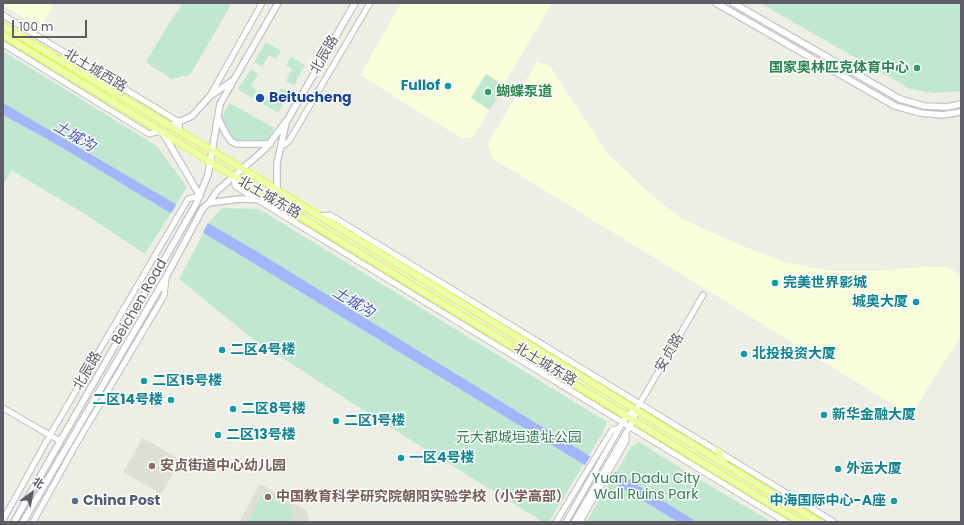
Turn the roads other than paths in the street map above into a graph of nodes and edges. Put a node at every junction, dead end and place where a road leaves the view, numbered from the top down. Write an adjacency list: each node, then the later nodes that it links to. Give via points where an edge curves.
1 (262, 3): 12 (street)
2 (278, 3): 11 (main road)
3 (355, 3): 16 (main road, 北辰路)
4 (370, 3): 22 (street, 北辰路, via 290,141)
5 (716, 3): 14 (main road, via 895,106 942,115)
6 (733, 3): 13 (main road, via 900,99 924,106 947,107)
7 (3, 15): 17 (street, 北土城西路)
8 (3, 26): 18 (main road, 北土城西路)
9 (3, 35): 19 (main road, 北土城西路)
10 (3, 44): 19 (street, 北土城西路, via 149,134)
11 (234, 79): 12 (main road); 15 (main road, via 220,104)
12 (210, 96): 17 (main road, via 192,116)
13 (961, 104)
14 (961, 112)
15 (218, 118): 21 (main road, via 231,142); 23 (main road)
16 (287, 120): 21 (main road, 北辰路); 22 (main road)
17 (179, 122): 18 (main road); 20 (street)
18 (170, 126): 20 (main road, 北土城西路)
19 (162, 132): 24 (main road); 28 (main road)
20 (180, 132): 23 (main road, 北土城西路)
21 (270, 144): 25 (main road, 北辰路)
22 (281, 147): 27 (main road)
23 (212, 151): 24 (main road); 25 (main road, 北土城东路)
24 (211, 161): 26 (main road); 28 (main road)
25 (242, 169): 26 (main road, 北辰路); 27 (main road, 北土城东路)
26 (234, 176): 29 (street, 北土城东路, via 235,186); 30 (main road, 北土城东路); 31 (main road, 北辰路, via 217,191)
27 (277, 190): 32 (main road, 北土城东路)
28 (200, 196): 46 (street, 北辰路, via 188,199); 47 (main road, Beichen Road)
29 (258, 200): 30 (main road); 31 (main road, via 239,199); 43 (street, 北土城东路)
30 (274, 200): 35 (main road, 北土城东路)
31 (209, 203): 36 (main road, 北辰路, via 203,208)
32 (319, 216): 33 (street, 北土城东路, via 330,215); 34 (main road, 北土城东路)
33 (404, 260): 34 (street); 38 (street, 北土城东路)
34 (400, 267): 35 (street); 40 (main road, 北土城东路)
35 (396, 274): 41 (main road, 北土城东路)
36 (166, 278): 55 (main road, 北辰路); 56 (street, 北辰路, via 164,296)
37 (703, 296): 38 (street, 安贞路)
38 (640, 404): 40 (street, 安贞路); 48 (street, 北土城东路)
39 (3, 408): 46 (street)
40 (636, 410): 41 (street, 安贞路); 42 (street, 安贞路); 49 (main road, 北土城东路)
41 (627, 415): 42 (main road, 北土城东路); 43 (street, 安贞路)
42 (634, 419): 44 (street, 安贞路); 62 (main road, 北土城东路)
43 (622, 422): 44 (street, 北土城东路); 45 (street, 安贞路)
44 (629, 427): 50 (street, 安贞路); 61 (street, 北土城东路)
45 (619, 428): 51 (street, 安贞路); 52 (street, via 612,430)
46 (50, 435): 47 (street); 53 (street, 北辰路)
47 (60, 441): 54 (main road, Beichen Road)
48 (718, 451): 49 (main road); 64 (street, 北土城东路)
49 (724, 463): 63 (main road, 北土城东路)
50 (599, 483): 59 (street); 60 (street)
51 (582, 494): 52 (street); 58 (street, 安贞路)
52 (569, 500): 57 (street)
53 (3, 520)
54 (14, 522)
55 (23, 522)
56 (33, 522)
57 (556, 522)
58 (566, 522)
59 (574, 522)
60 (580, 522)
61 (786, 522)
62 (800, 522)
63 (819, 522)
64 (834, 522)

